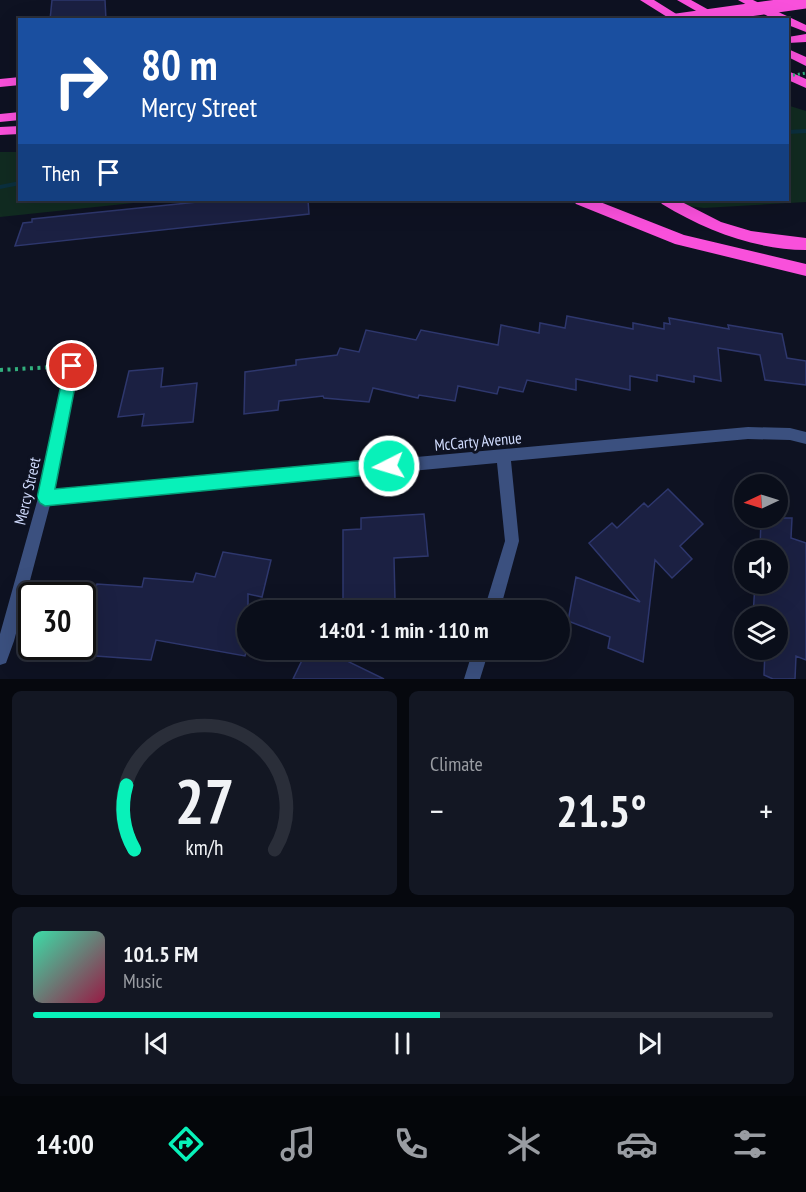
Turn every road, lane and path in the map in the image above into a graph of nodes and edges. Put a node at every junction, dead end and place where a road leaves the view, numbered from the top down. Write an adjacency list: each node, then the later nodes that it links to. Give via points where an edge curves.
1 (646, 0): 7 (highway)
2 (683, 0): 9 (highway)
3 (744, 0): 11 (highway)
4 (783, 0): 6 (highway)
5 (806, 2): 8 (highway, bridge)
6 (806, 10): 10 (highway, bridge)
7 (676, 18)
8 (693, 18)
9 (718, 18)
10 (720, 18)
11 (782, 18)
12 (789, 21): 13 (highway)
13 (806, 29)
14 (806, 38): 15 (highway)
15 (789, 40)
16 (806, 48): 17 (highway)
17 (789, 52)
18 (789, 53): 19 (highway)
19 (806, 62)
20 (18, 74): 22 (highway)
21 (806, 74): 23 (path, bridge)
22 (0, 75)
23 (789, 75)
24 (789, 76): 27 (highway)
25 (18, 81): 26 (highway)
26 (0, 83)
27 (806, 84)
28 (18, 116): 29 (highway)
29 (0, 118)
30 (18, 130): 31 (highway)
31 (0, 131)
32 (584, 201): 35 (highway, via 681,240)
33 (669, 201): 34 (highway, via 713,225 760,240)
34 (806, 243)
35 (806, 270)
36 (72, 366): 37 (path); 40 (street, Mercy Street)
37 (0, 370)
38 (806, 438): 39 (street, McCarty Avenue, via 748,433)
39 (503, 455): 40 (street, McCarty Avenue); 41 (street, via 512,541)
40 (45, 498): 42 (street, Mercy Street)
41 (495, 600)
42 (0, 657)
43 (478, 660): 44 (street)
44 (472, 679)

